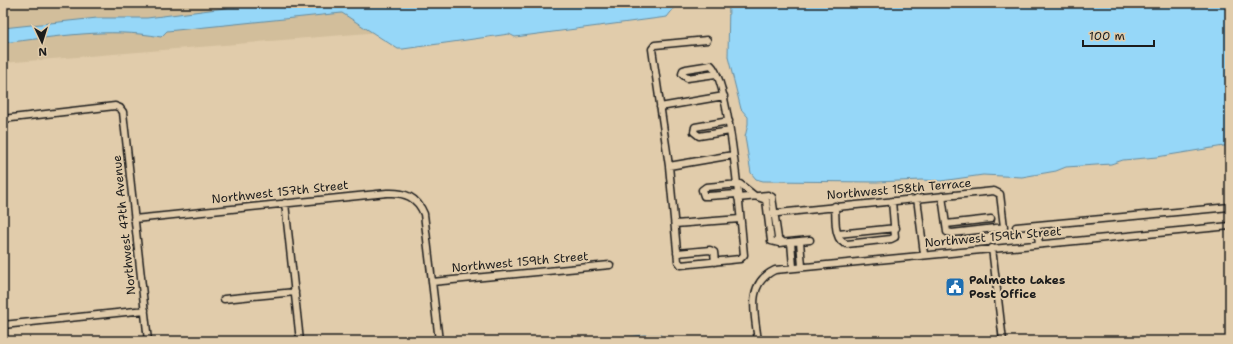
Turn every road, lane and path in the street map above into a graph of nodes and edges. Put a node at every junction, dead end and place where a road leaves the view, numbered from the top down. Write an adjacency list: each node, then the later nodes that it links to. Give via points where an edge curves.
1 (707, 40): 4 (street, via 655,45 652,49)
2 (716, 74): 2 (street, via 711,65 686,69 682,74 687,78); 3 (street)
3 (724, 96): 4 (street); 6 (street)
4 (660, 107): 9 (street)
5 (3, 119): 21 (street, Northwest 47th Avenue, via 115,106 120,108 123,112)
6 (729, 121): 7 (street); 7 (street, via 695,127 694,132 699,136)
7 (730, 131): 8 (street)
8 (733, 155): 9 (street); 10 (street)
9 (669, 166): 24 (street)
10 (736, 184): 11 (street); 11 (street, via 706,187 702,190 704,196); 12 (street, via 740,184)
11 (737, 196): 12 (street); 22 (street)
12 (756, 196): 19 (street, via 772,197); 20 (street, via 766,200)
13 (942, 196): 14 (street, Northwest 158th Terrace); 25 (street); 25 (street, Northwest 158th Terrace, via 998,192 1004,227 952,233 947,232)
14 (917, 198): 15 (street, Northwest 158th Terrace); 38 (street)
15 (892, 200): 17 (street, Northwest 158th Terrace); 29 (street)
16 (285, 203): 21 (street, Northwest 157th Street); 43 (street, Northwest 157th Street, via 397,192 411,197 422,209); 44 (street)
17 (835, 206): 19 (street, Northwest 158th Terrace); 30 (street)
18 (1230, 207): 26 (street, Northwest 159th Street)
19 (775, 213): 20 (street, Northwest 158th Terrace); 32 (street, via 778,238)
20 (768, 214): 32 (street, via 771,241)
21 (134, 218): 46 (street, Northwest 47th Avenue)
22 (740, 219): 24 (street); 39 (street, via 744,255 740,260)
23 (991, 220): 25 (street)
24 (675, 224): 37 (street)
25 (946, 224)
26 (1037, 226): 28 (street, Northwest 159th Street); 35 (street)
27 (1230, 226): 35 (street, Northwest 159th Street)
28 (1016, 227)
29 (896, 228): 30 (street); 30 (street, via 894,238 847,244 840,241)
30 (838, 234)
31 (810, 240): 34 (street)
32 (784, 242): 33 (street)
33 (791, 242): 34 (street); 42 (street)
34 (800, 242): 41 (street)
35 (1039, 244): 36 (street, Northwest 159th Street)
36 (992, 248): 38 (street, Northwest 159th Street); 54 (street)
37 (677, 253): 39 (street, via 681,265); 39 (street, via 710,250 714,252)
38 (924, 254): 41 (street, Northwest 159th Street)
39 (715, 262)
40 (610, 265): 43 (street, Northwest 159th Street)
41 (802, 266): 42 (street, Northwest 159th Street)
42 (794, 267): 53 (street, Northwest 159th Street, via 775,270 762,278 755,292)
43 (432, 282): 52 (street)
44 (295, 292): 45 (street); 51 (street)
45 (224, 299)
46 (144, 310): 47 (street); 50 (street, Northwest 47th Avenue)
47 (3, 325)
48 (3, 329): 49 (street)
49 (4, 341)
50 (148, 341)
51 (300, 341)
52 (439, 341)
53 (758, 341)
54 (1003, 341)

